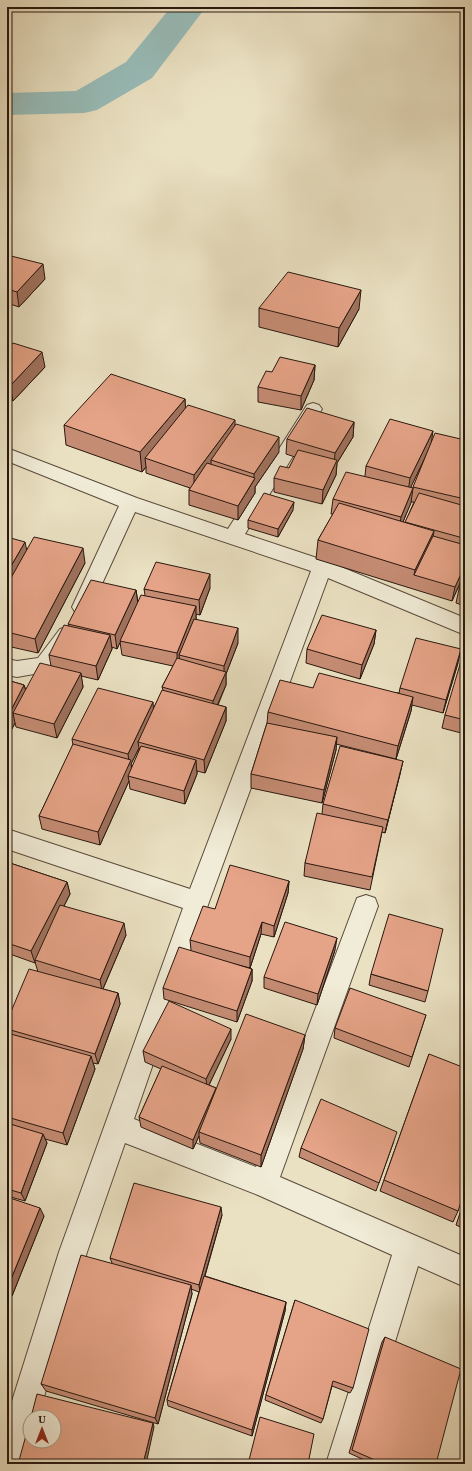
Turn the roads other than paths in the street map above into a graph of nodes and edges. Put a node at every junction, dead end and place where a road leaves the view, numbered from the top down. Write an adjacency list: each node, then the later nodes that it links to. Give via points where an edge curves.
1 (313, 409): 4 (street)
2 (7, 454): 3 (street)
3 (130, 503): 4 (street); 7 (street, via 73,625 54,654 44,665 17,669)
4 (233, 537): 5 (street)
5 (322, 567): 6 (street); 9 (street)
6 (465, 627)
7 (7, 667)
8 (7, 839): 9 (street)
9 (197, 902): 11 (street)
10 (366, 906): 12 (street)
11 (118, 1126): 12 (street); 15 (street, via 73,1252)
12 (264, 1184): 13 (street)
13 (409, 1248): 14 (street); 16 (street)
14 (465, 1272)
15 (8, 1464)
16 (342, 1464)

